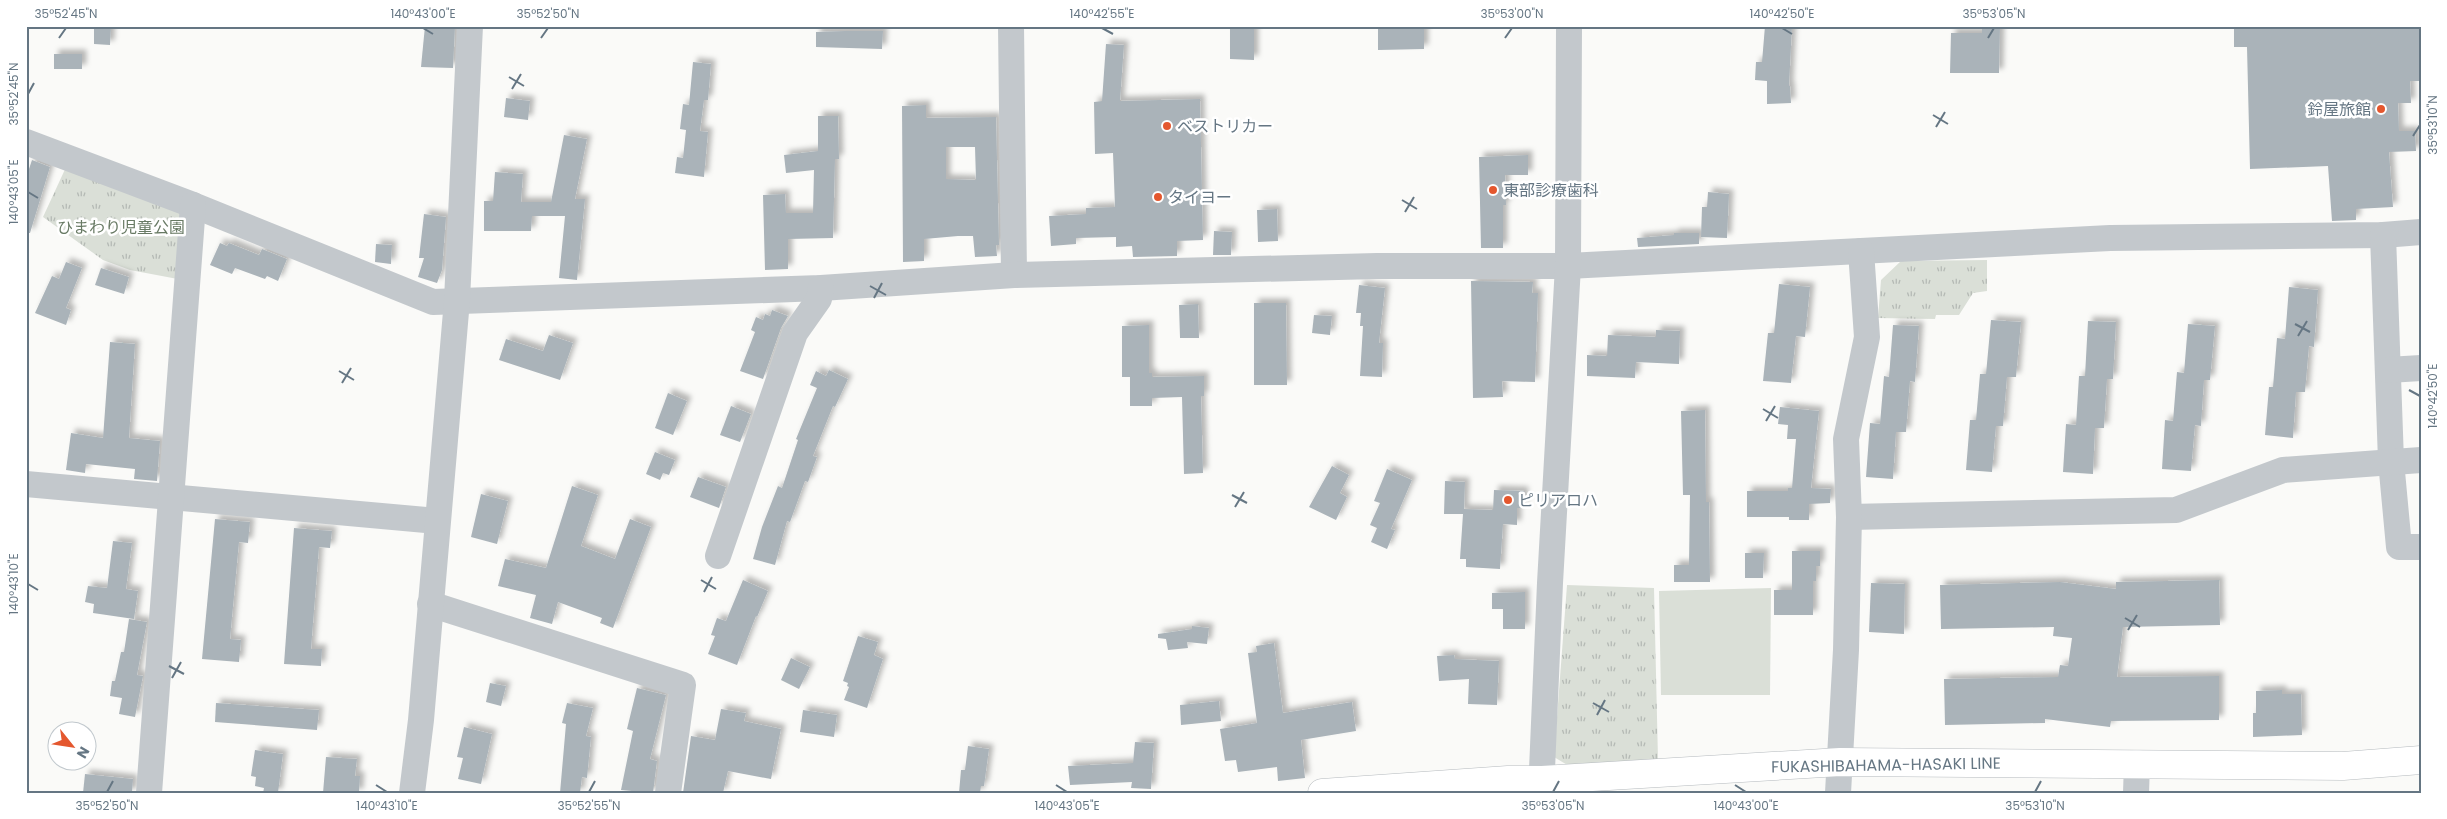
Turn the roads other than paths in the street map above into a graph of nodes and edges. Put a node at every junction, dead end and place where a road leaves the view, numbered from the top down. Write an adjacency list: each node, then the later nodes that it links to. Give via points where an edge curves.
1 (470, 26): 12 (street)
2 (1011, 26): 10 (street)
3 (1569, 26): 9 (street)
4 (26, 142): 5 (street)
5 (193, 205): 12 (street, via 433,302); 18 (street)
6 (2421, 232): 7 (street)
7 (2382, 235): 8 (street, via 2110,238); 14 (street)
8 (1861, 251): 9 (street); 19 (street, via 1866,337 1846,439)
9 (1568, 266): 10 (street); 27 (street)
10 (1014, 275): 11 (street)
11 (821, 288): 12 (street); 22 (street, via 820,299 795,333)
12 (456, 300): 20 (street)
13 (2421, 368): 14 (street)
14 (2388, 370): 16 (street)
15 (2421, 460): 16 (street)
16 (2391, 461): 19 (street, via 2283,470 2176,510); 21 (street, via 2399,547)
17 (26, 484): 18 (street)
18 (172, 498): 20 (street); 29 (street)
19 (1849, 517): 25 (street)
20 (436, 521): 23 (street)
21 (2421, 547)
22 (718, 556)
23 (430, 604): 30 (street); 31 (street, via 683,686)
24 (2421, 760): 26 (main road, FUKASHIBAHAMA-HASAKI LINE, via 2343,766)
25 (1840, 762): 26 (main road, FUKASHIBAHAMA-HASAKI LINE); 27 (main road, FUKASHIBAHAMA-HASAKI LINE); 33 (street)
26 (2137, 763): 34 (street)
27 (1542, 787): 28 (main road, FUKASHIBAHAMA-HASAKI LINE, via 1508,780)
28 (1366, 791): 32 (main road, FUKASHIBAHAMA-HASAKI LINE)
29 (149, 793)
30 (412, 793)
31 (668, 793)
32 (1322, 793)
33 (1838, 793)
34 (2136, 793)

